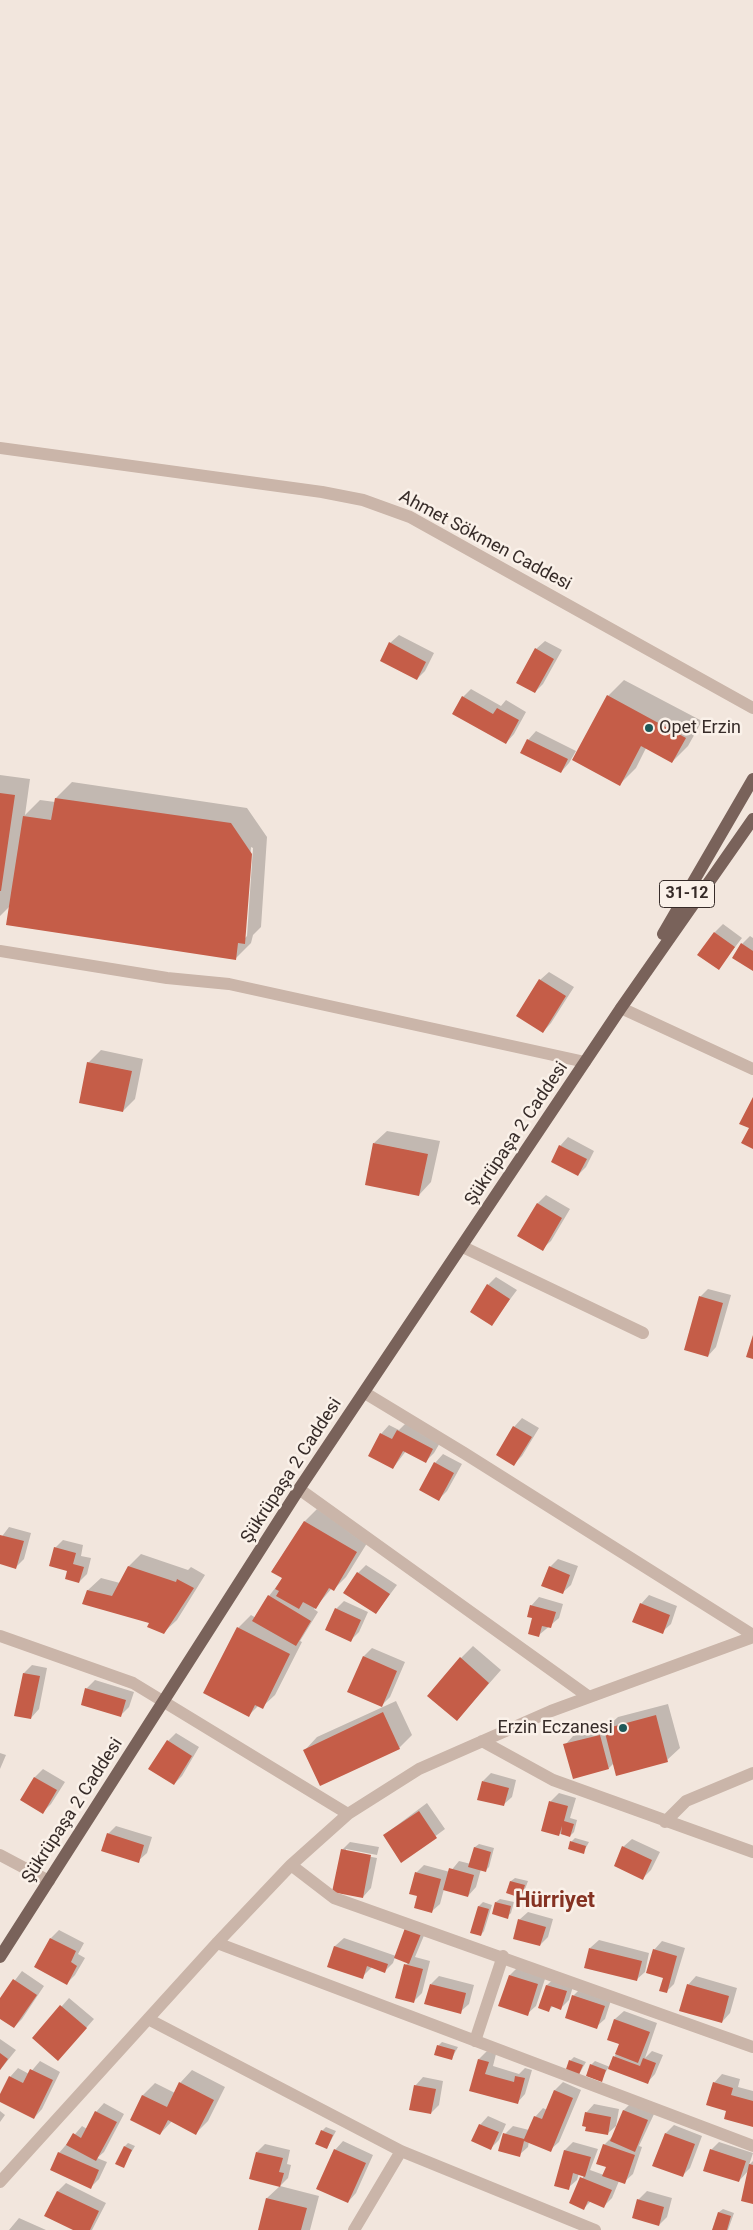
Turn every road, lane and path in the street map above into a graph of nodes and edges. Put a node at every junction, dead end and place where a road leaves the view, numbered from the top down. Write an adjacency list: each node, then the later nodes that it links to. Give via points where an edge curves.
1 (0, 448): 2 (street, Ahmet Sökmen Caddesi, via 363,500 410,517)
2 (753, 708)
3 (753, 780): 6 (main road, 31-12)
4 (753, 819): 6 (main road, 31-12)
5 (0, 952): 7 (street, via 167,978 229,984)
6 (621, 1008): 7 (main road, Şükrüpaşa 2 Caddesi / 31-12); 8 (street)
7 (585, 1062): 9 (main road, Şükrüpaşa 2 Caddesi / 31-12)
8 (753, 1070)
9 (462, 1247): 10 (street); 11 (main road, Şükrüpaşa 2 Caddesi / 31-12)
10 (643, 1333)
11 (365, 1393): 12 (main road, Şükrüpaşa 2 Caddesi / 31-12); 14 (street)
12 (299, 1489): 15 (street); 16 (main road, Şükrüpaşa 2 Caddesi / 31-12)
13 (0, 1636): 16 (street, via 134,1683)
14 (753, 1636): 15 (street)
15 (589, 1697): 17 (street)
16 (163, 1703): 19 (street); 24 (main road, Şükrüpaşa 2 Caddesi / 31-12)
17 (482, 1741): 19 (street, via 419,1769); 20 (street, via 553,1780)
18 (753, 1773): 20 (street, via 686,1801)
19 (348, 1814): 23 (street)
20 (665, 1822): 21 (street)
21 (753, 1852)
22 (0, 1855): 24 (street)
23 (291, 1865): 25 (street); 26 (street, via 334,1898)
24 (49, 1881): 27 (main road, Şükrüpaşa 2 Caddesi / 31-12)
25 (216, 1943): 28 (street); 29 (street)
26 (503, 1956): 29 (street); 30 (street)
27 (0, 1957)
28 (148, 2019): 32 (street); 33 (street)
29 (475, 2040): 31 (street)
30 (753, 2047)
31 (753, 2146)
32 (401, 2151): 34 (street); 35 (street)
33 (0, 2182)
34 (354, 2230)
35 (596, 2230)

